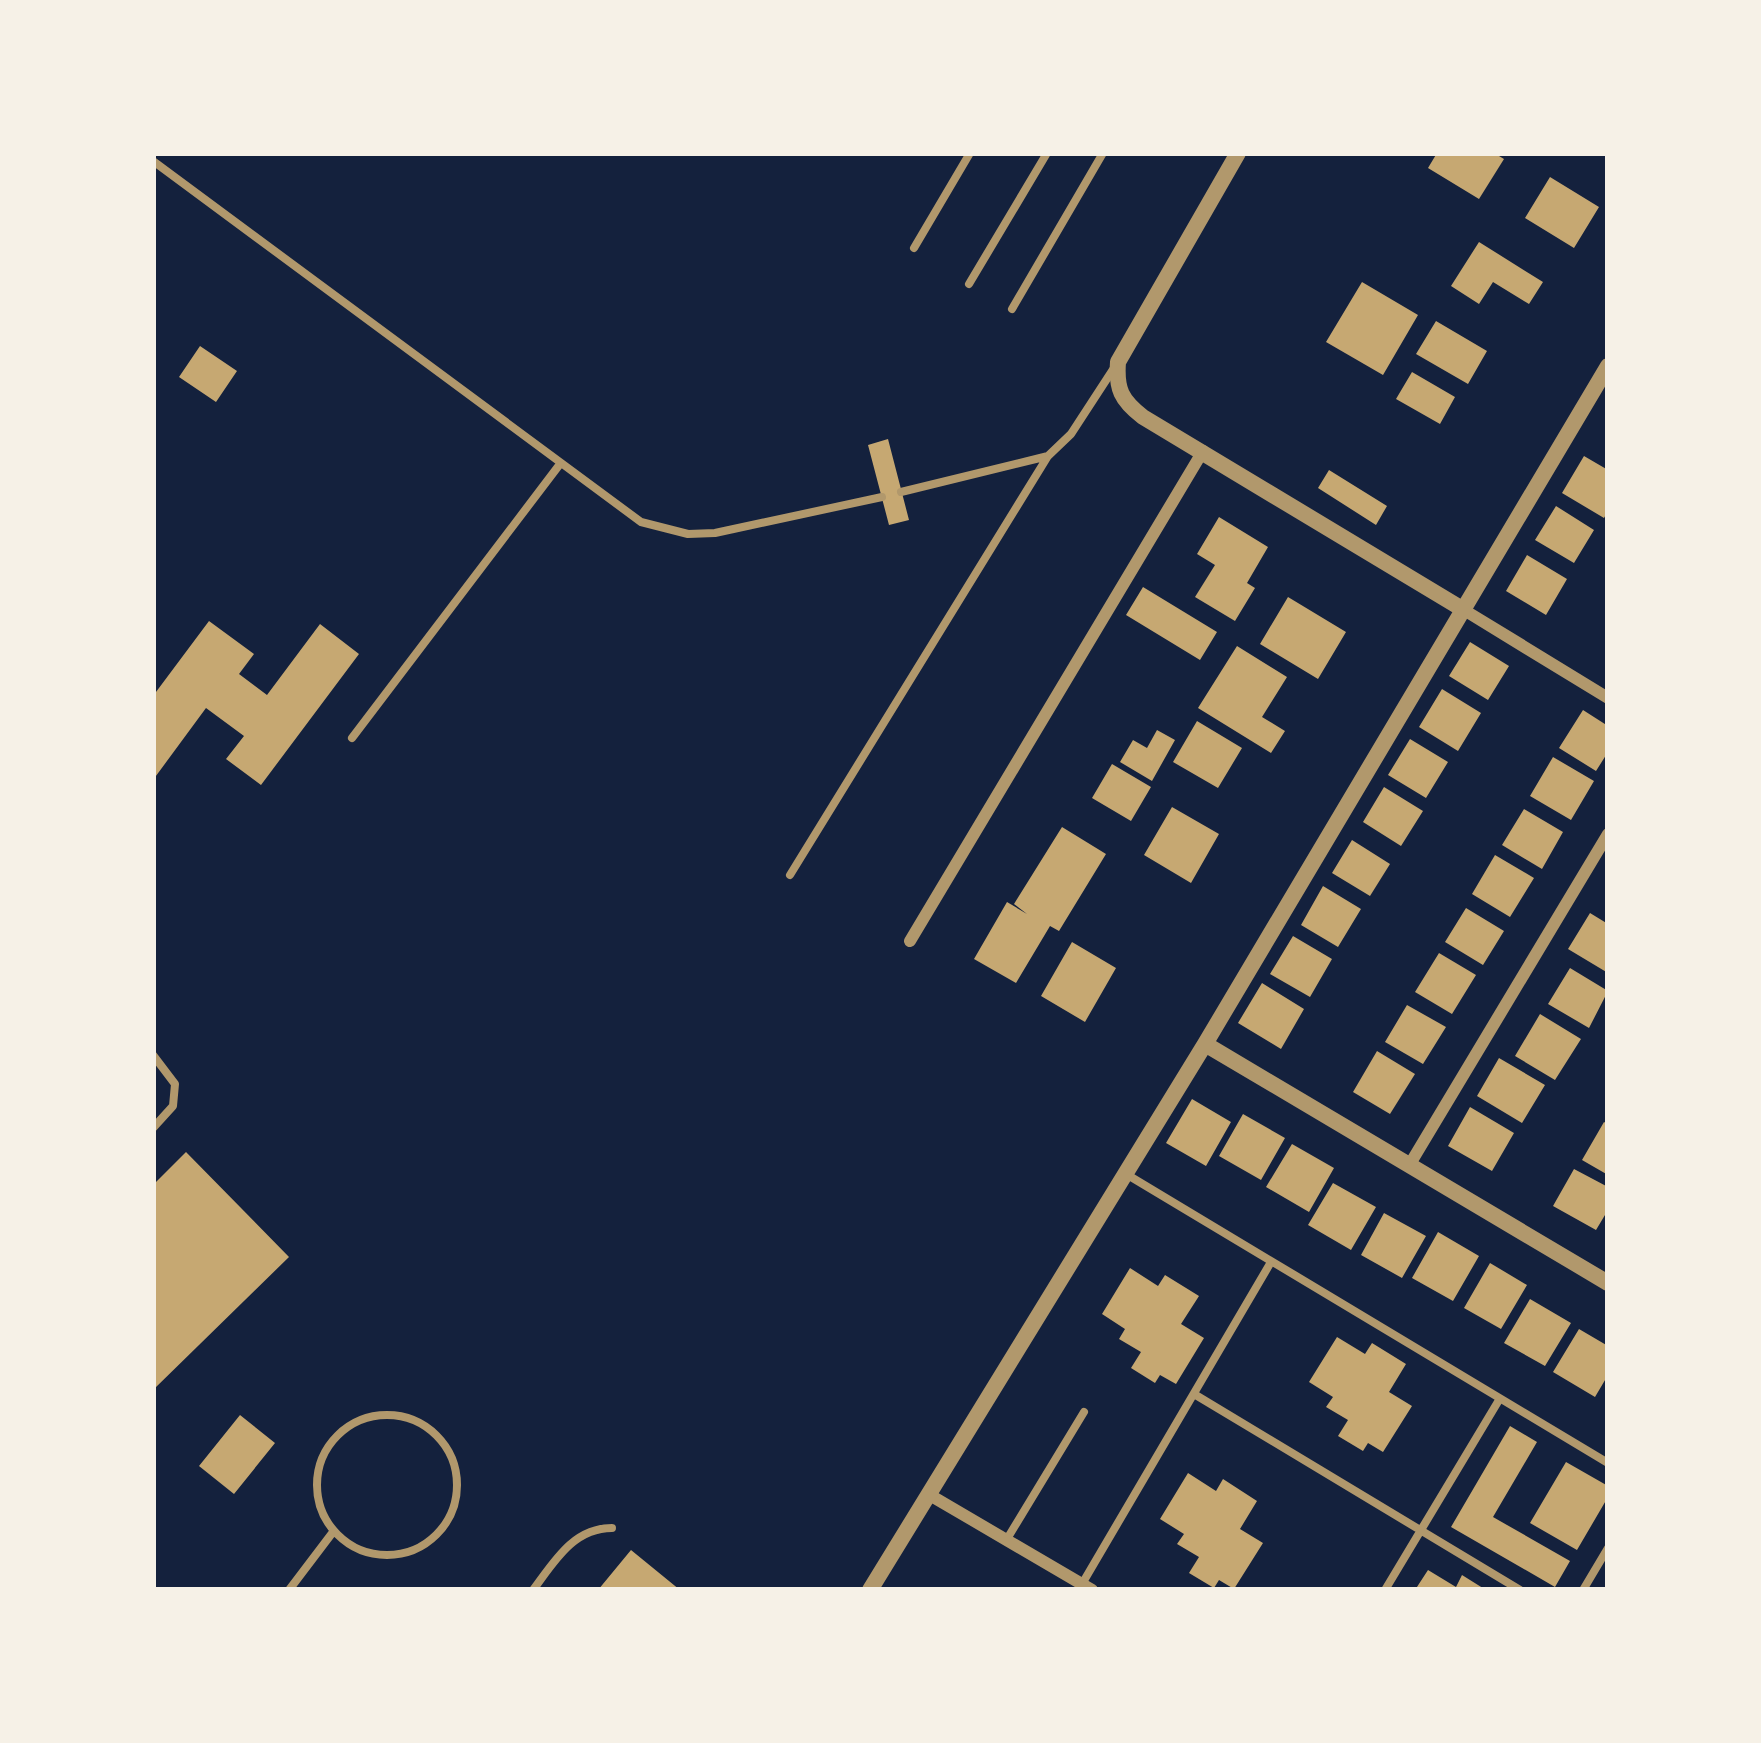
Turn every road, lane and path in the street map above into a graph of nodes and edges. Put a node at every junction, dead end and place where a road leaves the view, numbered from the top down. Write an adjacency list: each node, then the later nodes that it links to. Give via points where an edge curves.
1 (970, 153): 6 (lane)
2 (1047, 153): 7 (lane)
3 (1103, 153): 8 (lane)
4 (1238, 153): 9 (street)
5 (153, 161): 13 (lane)
6 (914, 248)
7 (969, 284)
8 (1012, 309)
9 (1118, 362): 11 (street, via 1118,389 1128,405); 12 (lane)
10 (1608, 366): 16 (street)
11 (1203, 451): 16 (street); 21 (street)
12 (1048, 456): 14 (lane); 20 (lane)
13 (560, 464): 15 (lane, via 641,522 688,534); 18 (lane)
14 (902, 492)
15 (881, 496)
16 (1464, 610): 17 (street); 22 (street)
17 (1608, 698)
18 (352, 737)
19 (1608, 834): 25 (street)
20 (790, 875)
21 (910, 941)
22 (1205, 1044): 25 (street); 26 (street)
23 (153, 1055): 24 (lane, via 175,1084 173,1106)
24 (153, 1128)
25 (1410, 1164): 28 (street)
26 (1125, 1174): 27 (lane); 33 (street)
27 (1271, 1262): 29 (lane); 30 (lane)
28 (1608, 1283)
29 (1194, 1394): 35 (lane); 39 (lane)
30 (1499, 1400): 32 (lane); 35 (lane)
31 (1084, 1412): 37 (lane)
32 (1608, 1463)
33 (928, 1494): 37 (street); 42 (street)
34 (612, 1528): 41 (lane, via 578,1537)
35 (1420, 1531): 43 (lane); 44 (lane)
36 (332, 1532): 36 (lane, via 318,1504 316,1472 329,1443 353,1422 384,1414 415,1420 441,1439 456,1467 457,1498 444,1527 420,1548 389,1556 358,1550); 40 (lane)
37 (1006, 1540): 39 (street)
38 (1608, 1548): 45 (lane)
39 (1087, 1587)
40 (289, 1590)
41 (532, 1590)
42 (870, 1590)
43 (1385, 1590)
44 (1520, 1590)
45 (1583, 1590)

